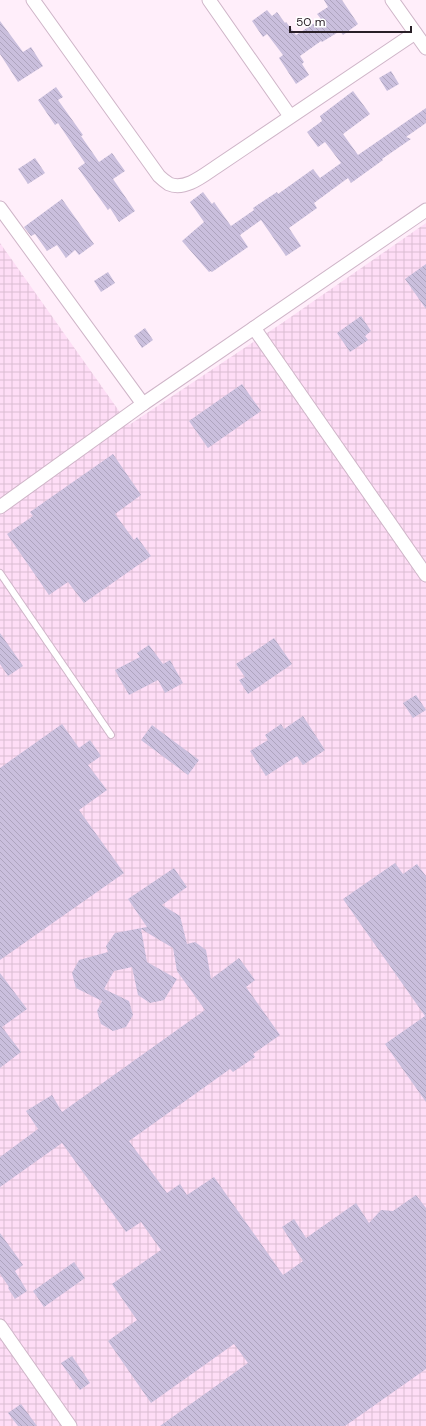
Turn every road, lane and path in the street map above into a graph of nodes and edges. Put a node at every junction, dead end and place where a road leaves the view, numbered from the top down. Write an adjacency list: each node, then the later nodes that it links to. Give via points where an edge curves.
1 (33, 0): 6 (street, via 159,176 171,184 182,186 197,180)
2 (209, 0): 6 (street)
3 (392, 0): 4 (street)
4 (415, 33): 5 (street); 6 (street)
5 (426, 48)
6 (290, 116)
7 (0, 208): 10 (street)
8 (426, 210): 9 (street)
9 (254, 328): 10 (street); 13 (street)
10 (143, 404): 11 (street)
11 (0, 507)
12 (0, 573): 14 (lane)
13 (426, 575)
14 (111, 735)
15 (0, 1326): 16 (street)
16 (70, 1426)

